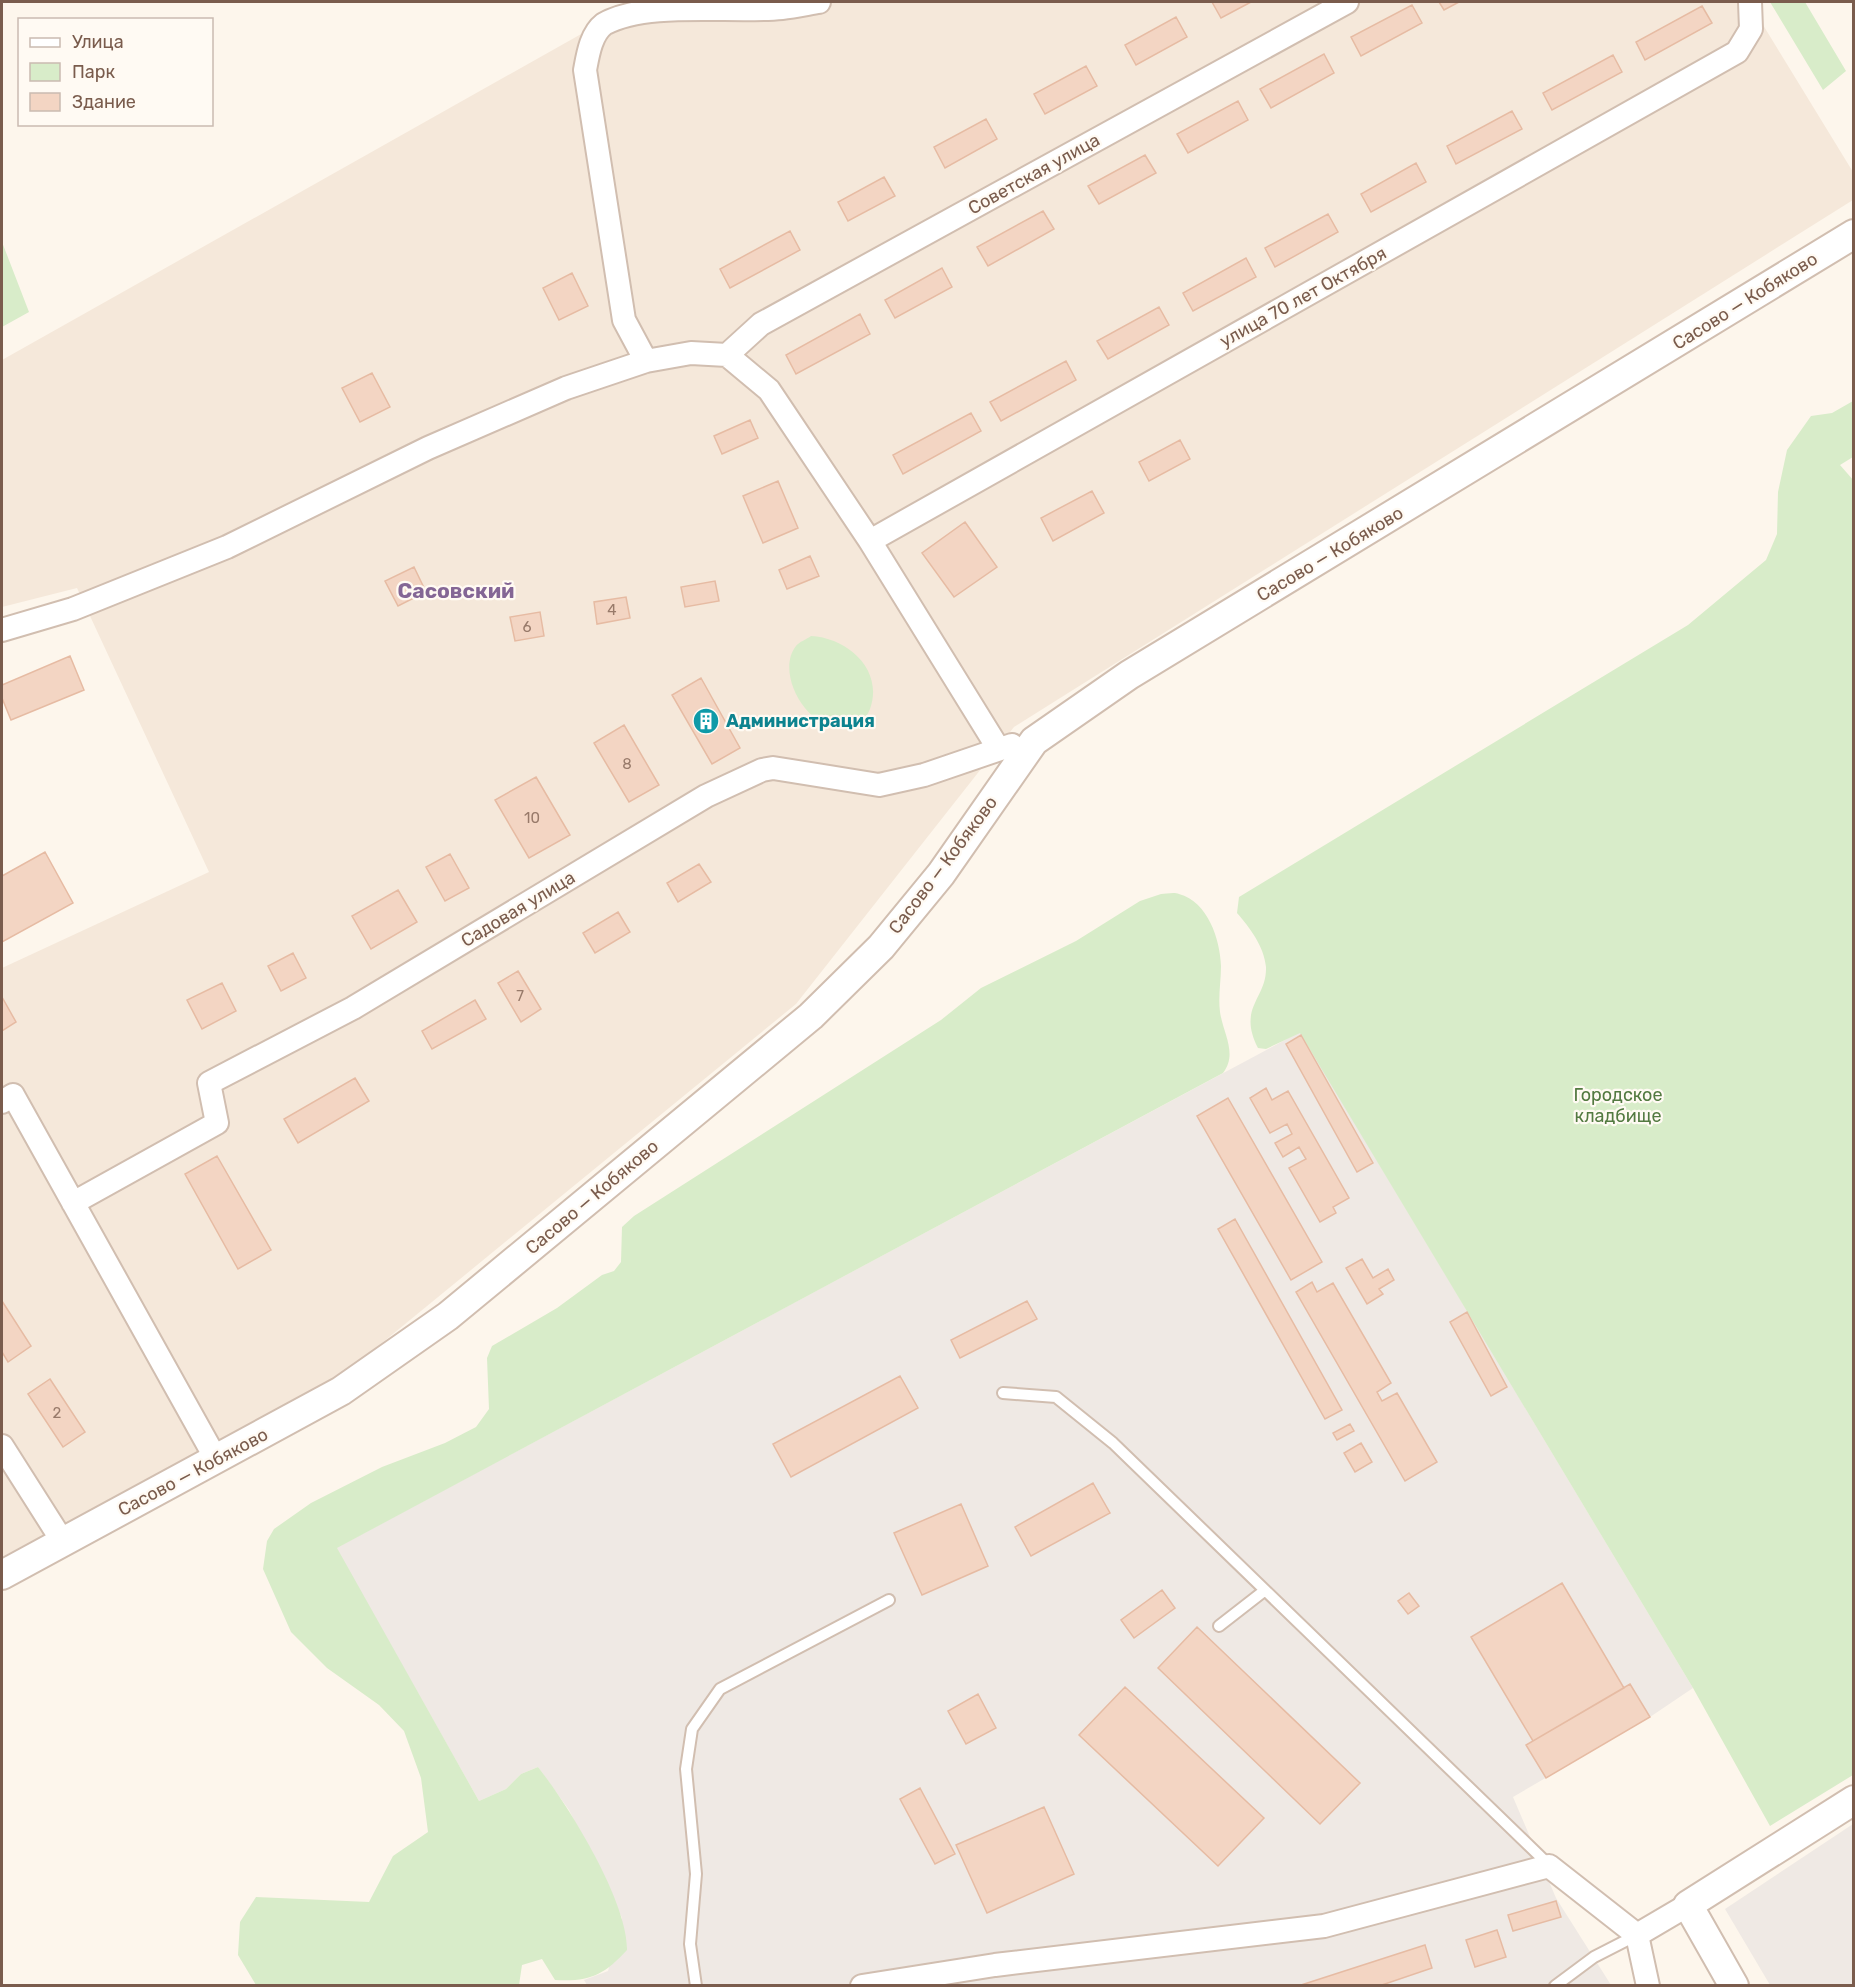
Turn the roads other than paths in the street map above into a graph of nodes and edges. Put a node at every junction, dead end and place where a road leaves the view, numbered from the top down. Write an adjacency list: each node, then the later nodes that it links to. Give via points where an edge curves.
1 (819, 2): 6 (street, via 782,8 660,8 624,13 603,25 590,44 585,70 624,320)
2 (1347, 2): 5 (street, Советская улица, via 761,324)
3 (1750, 2): 7 (street, улица 70 лет Октября, via 1751,29 1737,52)
4 (1854, 234): 9 (street, Сасово — Кобяково, via 1129,675)
5 (727, 355): 6 (street, via 691,353); 7 (street, via 769,390)
6 (646, 361): 8 (street, via 566,388 428,448 227,547 73,609)
7 (870, 541): 10 (street)
8 (2, 630)
9 (1034, 741): 10 (street, Садовая улица); 15 (street, Сасово — Кобяково, via 941,874 881,947 811,1016 448,1316 341,1391)
10 (998, 748): 12 (street, Садовая улица, via 924,775 879,785 773,768 706,796 353,1008 209,1083 217,1123)
11 (2, 1102): 12 (street, via 13,1095)
12 (73, 1203): 15 (street)
13 (1003, 1393): 18 (lane, via 1056,1396 1113,1443)
14 (2, 1446): 16 (street)
15 (216, 1459): 16 (street, Сасово — Кобяково)
16 (63, 1542): 17 (street, Сасово — Кобяково)
17 (2, 1575)
18 (1264, 1591): 20 (lane); 22 (lane)
19 (889, 1600): 25 (lane, via 720,1689 693,1729 686,1769 696,1874 690,1944)
20 (1219, 1626)
21 (1854, 1800): 23 (street)
22 (1549, 1866): 24 (street); 26 (street, via 1324,1926 994,1965)
23 (1688, 1905): 24 (street); 29 (street)
24 (1637, 1935): 27 (lane, via 1594,1957); 28 (street)
25 (696, 1986)
26 (862, 1986)
27 (1555, 1986)
28 (1648, 1986)
29 (1734, 1986)

